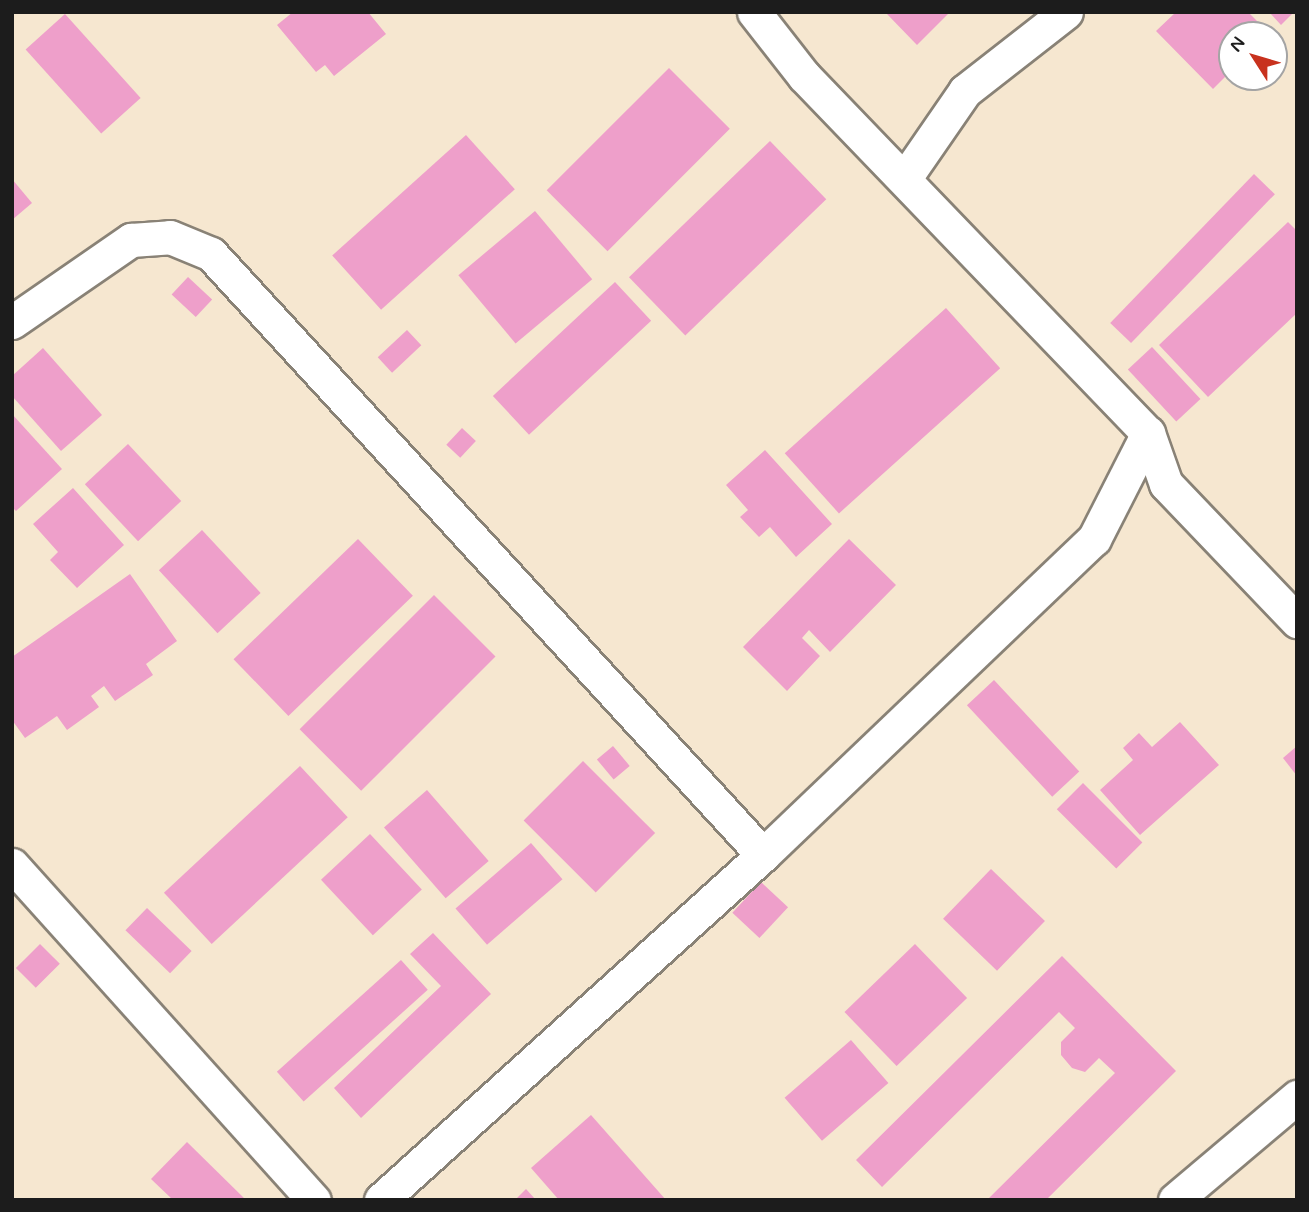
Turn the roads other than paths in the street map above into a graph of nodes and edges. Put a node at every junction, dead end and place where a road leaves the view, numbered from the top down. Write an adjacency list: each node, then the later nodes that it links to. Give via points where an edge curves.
1 (754, 12): 3 (street, via 804,76)
2 (1066, 12): 3 (street, via 965,91)
3 (905, 178): 5 (street)
4 (12, 321): 7 (street, via 131,240 170,237 211,254)
5 (1148, 433): 6 (street, via 1167,484); 7 (street, via 1094,540)
6 (1297, 621)
7 (763, 855): 11 (street)
8 (12, 865): 10 (street)
9 (1297, 1097): 12 (street)
10 (314, 1200)
11 (381, 1200)
12 (1175, 1200)

